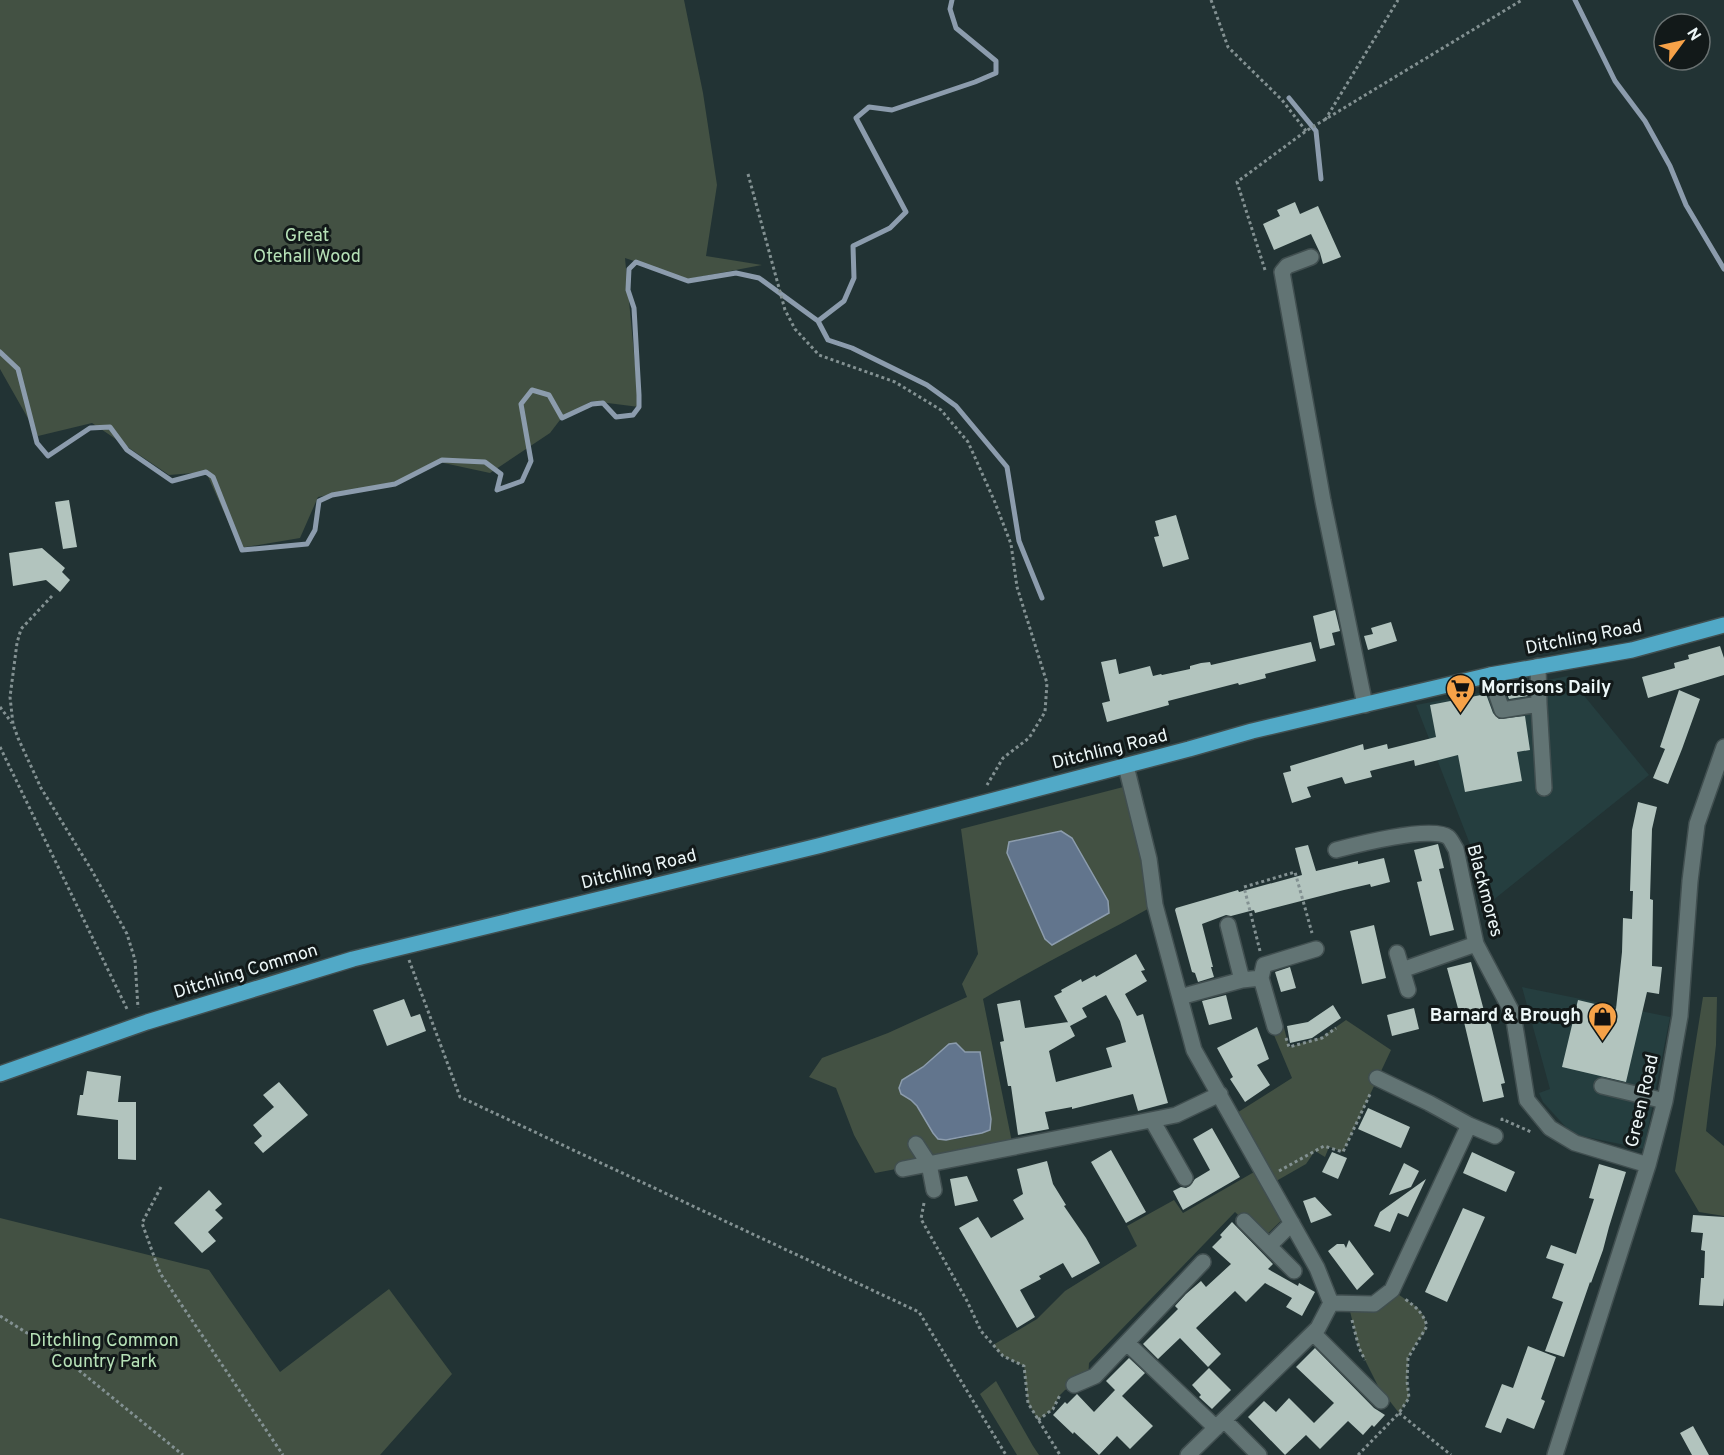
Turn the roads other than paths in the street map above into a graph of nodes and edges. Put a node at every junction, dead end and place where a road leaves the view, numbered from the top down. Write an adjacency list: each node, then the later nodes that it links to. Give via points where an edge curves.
1 (1311, 257): 6 (street, via 1287,266 1282,272)
2 (1724, 624): 3 (main road, Ditchling Road, via 1632,650)
3 (1538, 666): 4 (main road, Ditchling Road); 5 (street)
4 (1490, 675): 5 (street, via 1502,710); 6 (main road, Ditchling Road)
5 (1539, 704): 9 (street)
6 (1365, 705): 8 (main road, Ditchling Road, via 1251,731)
7 (1724, 747): 26 (street, Green Road, via 1697,824 1680,1016)
8 (1126, 766): 11 (main road, Ditchling Road); 20 (street, via 1149,859 1155,905)
9 (1544, 788)
10 (1336, 850): 13 (street, Blackmores, via 1379,839 1438,833 1448,837 1456,849)
11 (508, 922): 22 (main road, Ditchling Common, via 353,959 137,1026)
12 (1228, 925): 18 (street)
13 (1476, 944): 16 (street); 32 (street, Blackmores, via 1513,1014 1527,1100 1550,1128 1575,1143)
14 (1316, 949): 17 (street)
15 (1397, 953): 16 (street)
16 (1402, 970): 19 (street)
17 (1262, 971): 18 (street); 21 (street)
18 (1242, 980): 20 (street)
19 (1408, 990)
20 (1180, 997): 25 (street, via 1194,1050)
21 (1280, 1031)
22 (0, 1074)
23 (1377, 1078): 28 (street)
24 (1602, 1086): 26 (street)
25 (1220, 1094): 27 (street, via 1176,1115); 37 (street)
26 (1665, 1101): 32 (street, Green Road)
27 (1152, 1120): 31 (street); 34 (street)
28 (1469, 1125): 29 (street); 41 (street, via 1392,1290 1374,1304)
29 (1495, 1136)
30 (916, 1144): 31 (street)
31 (929, 1164): 33 (street); 35 (street)
32 (1648, 1165): 49 (street, Green Road)
33 (903, 1169)
34 (1185, 1178)
35 (934, 1190)
36 (1244, 1221): 38 (street)
37 (1292, 1223): 38 (street); 41 (street)
38 (1270, 1245): 40 (street)
39 (1203, 1262): 43 (street)
40 (1294, 1271)
41 (1331, 1303): 42 (street)
42 (1313, 1332): 45 (street); 46 (street)
43 (1127, 1343): 44 (street, via 1095,1377); 46 (street)
44 (1074, 1385)
45 (1382, 1401)
46 (1220, 1424): 47 (street); 48 (street)
47 (1188, 1455)
48 (1259, 1455)
49 (1555, 1455)

